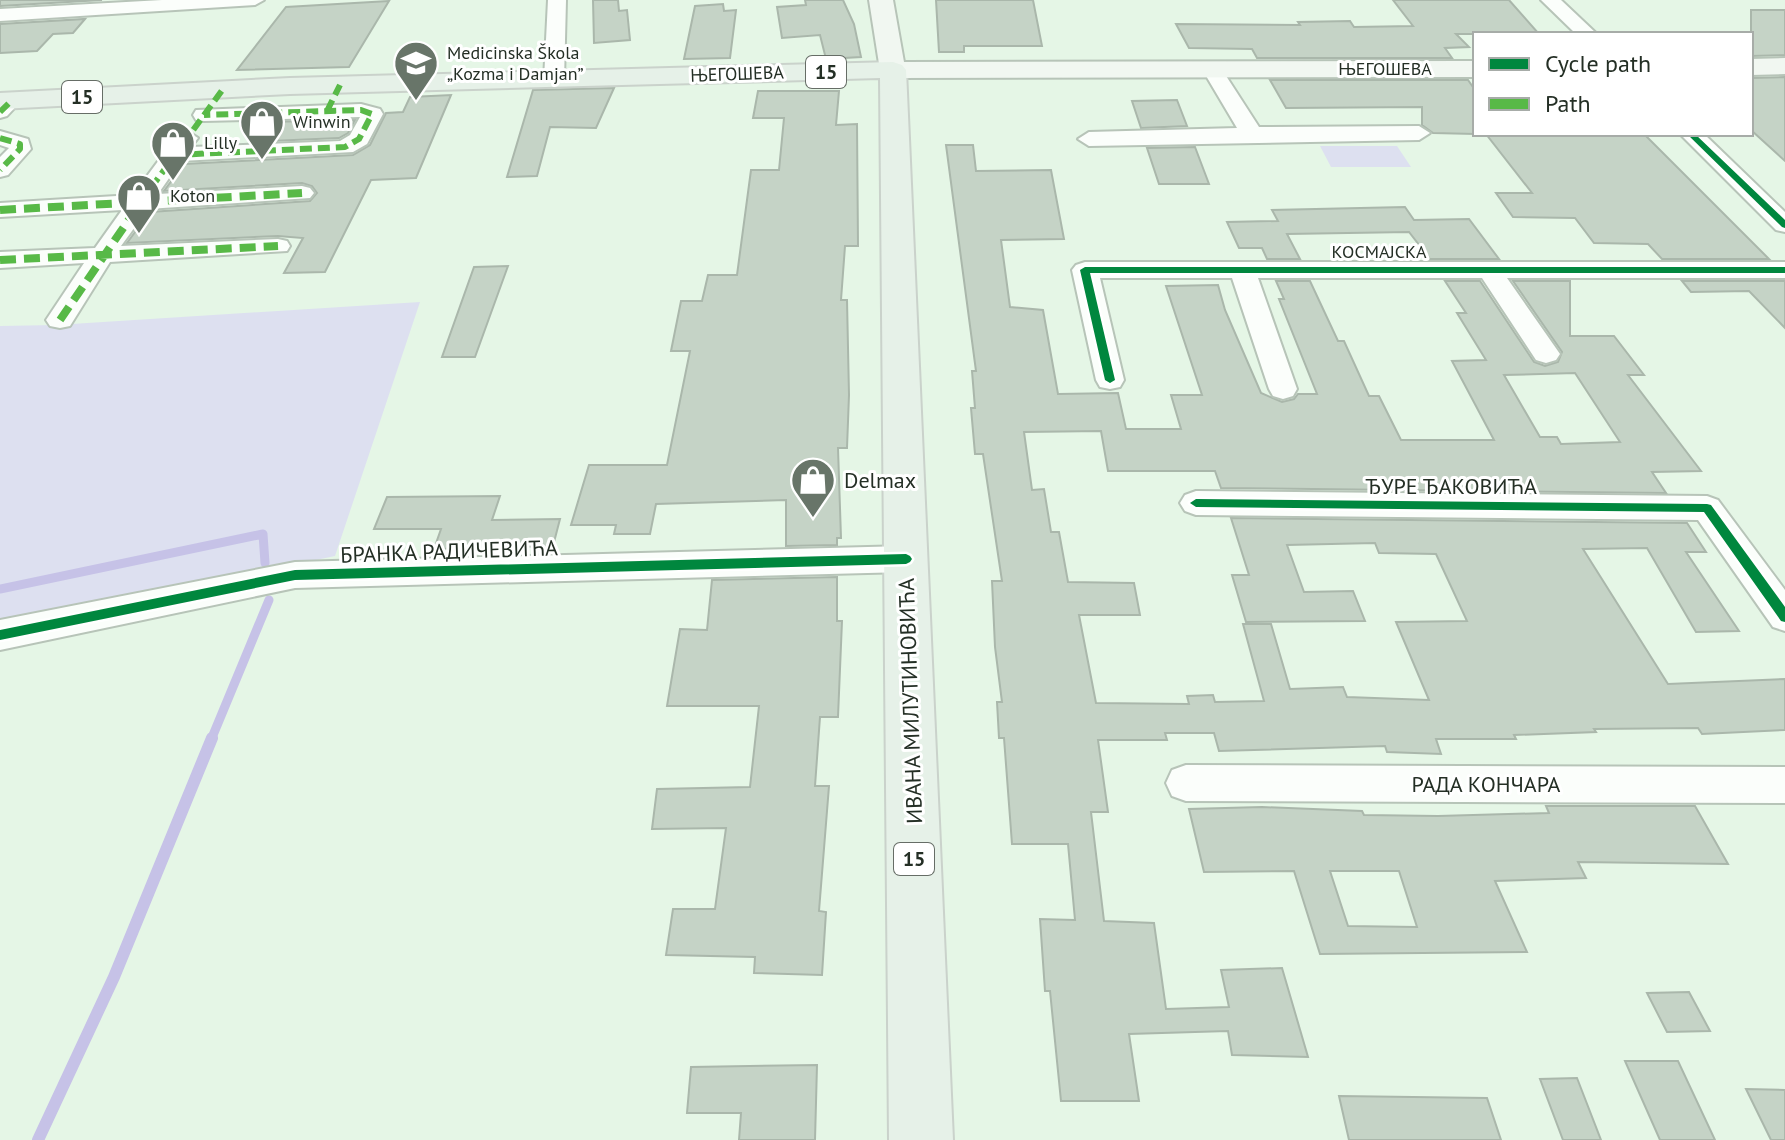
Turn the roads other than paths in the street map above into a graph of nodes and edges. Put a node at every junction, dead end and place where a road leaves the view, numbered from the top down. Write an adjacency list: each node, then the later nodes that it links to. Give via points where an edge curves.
1 (255, 0): 5 (street)
2 (557, 0): 12 (street)
3 (881, 0): 11 (street)
4 (1550, 0): 6 (street)
5 (0, 15)
6 (1585, 32)
7 (1785, 66): 8 (street)
8 (1753, 67)
9 (1212, 69): 10 (street, ЊЕГОШЕВА); 11 (street, ЊЕГОШЕВА); 19 (street)
10 (1473, 69)
11 (893, 70): 12 (main road, ЊЕГОШЕВА / 15); 40 (main road, ИВАНА МИЛУТИНОВИЋА / 15)
12 (554, 80): 13 (main road, ЊЕГОШЕВА / 15)
13 (340, 85): 14 (main road, ЊЕГОШЕВА / 15); 16 (street)
14 (223, 89): 15 (main road, ЊЕГОШЕВА / 15); 17 (street)
15 (4, 105)
16 (327, 111): 17 (street); 23 (street, via 372,114 359,139 345,147)
17 (204, 115): 23 (street)
18 (1419, 133): 19 (street)
19 (1252, 134): 22 (street)
20 (1693, 136): 28 (street)
21 (0, 138): 24 (street, via 16,140 20,149)
22 (1089, 139)
23 (174, 155): 26 (street)
24 (0, 170)
25 (302, 193): 26 (street)
26 (139, 202): 27 (street); 30 (street)
27 (0, 210)
28 (1785, 225)
29 (278, 246): 30 (street)
30 (102, 255): 31 (street); 35 (street)
31 (0, 260)
32 (1242, 270): 34 (street, КОСМАЈСКА); 37 (street, КОСМАЈСКА, via 1085,270); 38 (street)
33 (1785, 270): 34 (street, КОСМАЈСКА)
34 (1490, 271): 36 (street)
35 (60, 320)
36 (1546, 354)
37 (1110, 380)
38 (1283, 389)
39 (1196, 503): 41 (street, ЂУРЕ ЂАКОВИЋА, via 1707,508)
40 (906, 559): 42 (street, БРАНКА РАДИЧЕВИЋА, via 295,575); 45 (main road, ИВАНА МИЛУТИНОВИЋА / 15)
41 (1785, 617)
42 (0, 635)
43 (1186, 783): 44 (street, РАДА КОНЧАРА)
44 (1785, 785)
45 (921, 1140)

